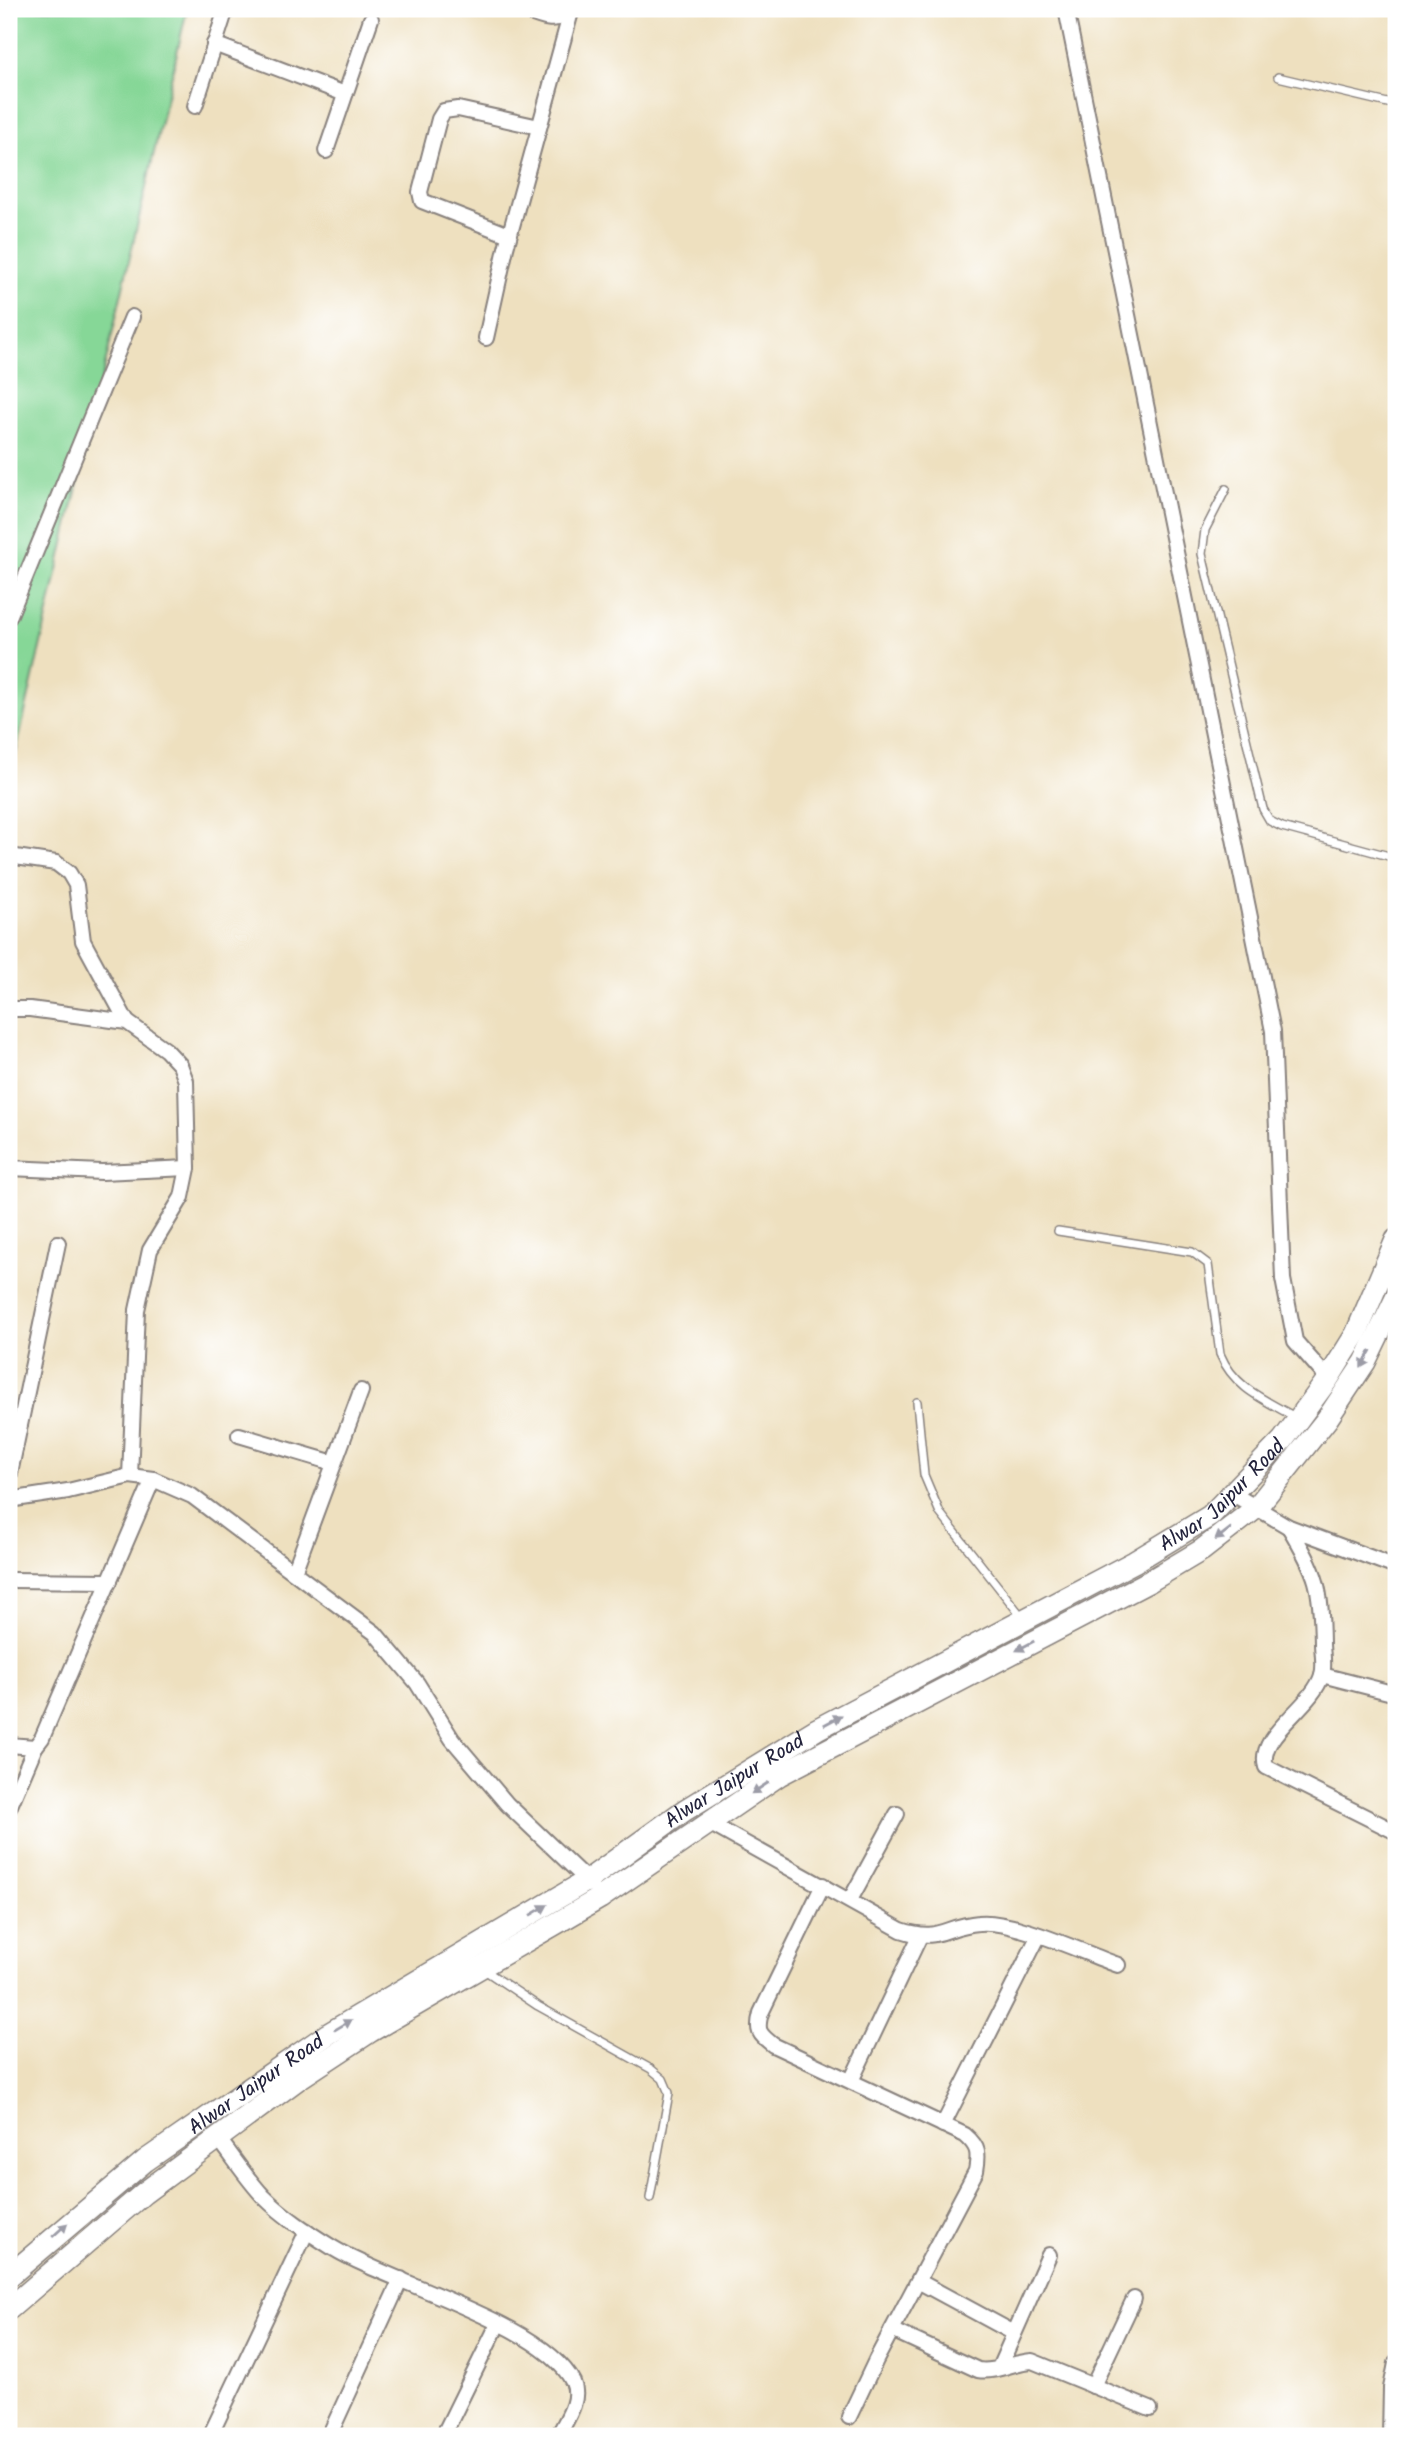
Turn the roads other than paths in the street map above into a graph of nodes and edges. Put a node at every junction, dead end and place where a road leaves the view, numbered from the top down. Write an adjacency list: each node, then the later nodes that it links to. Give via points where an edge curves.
1 (226, 9): 6 (street)
2 (521, 9): 4 (street, via 546,19 561,19)
3 (1066, 9): 28 (street, via 1273,1031 1283,1279 1295,1341)
4 (573, 10): 11 (street)
5 (371, 19): 8 (street)
6 (214, 44): 8 (street); 10 (street)
7 (1278, 78): 9 (lane)
8 (345, 94): 12 (street)
9 (1396, 105)
10 (194, 106)
11 (539, 127): 13 (street); 13 (street, via 458,109 444,111 439,119 420,192 422,201)
12 (326, 151)
13 (509, 235): 15 (street)
14 (132, 317): 17 (street)
15 (486, 338)
16 (1226, 489): 19 (lane, via 1205,530 1202,554 1263,809 1270,821 1282,827)
17 (9, 617)
18 (9, 856): 21 (street, via 56,863 69,873 76,885 83,941)
19 (1396, 858)
20 (9, 1009): 21 (street)
21 (127, 1022): 23 (street, via 180,1065 186,1081)
22 (9, 1168): 23 (street, via 102,1172)
23 (188, 1168): 34 (street, via 182,1197 150,1250 142,1279)
24 (1058, 1231): 31 (lane, via 1192,1251 1205,1259 1225,1365 1243,1388)
25 (1396, 1240): 28 (main road, Alwar Jaipur Road, via 1356,1334)
26 (58, 1243): 35 (street)
27 (1396, 1298): 39 (main road, Alwar Jaipur Road, one-way to 39, via 1365,1362 1327,1419)
28 (1328, 1379): 31 (main road, Alwar Jaipur Road)
29 (360, 1391): 33 (street)
30 (917, 1402): 45 (lane, via 924,1475 940,1513)
31 (1298, 1420): 37 (main road, Alwar Jaipur Road)
32 (239, 1435): 33 (street)
33 (334, 1463): 42 (street)
34 (130, 1476): 36 (street); 38 (street)
35 (9, 1478)
36 (153, 1479): 42 (street, via 192,1496); 44 (street)
37 (1233, 1494): 39 (street); 45 (main road, Alwar Jaipur Road, via 1181,1536)
38 (9, 1500)
39 (1256, 1508): 40 (street); 52 (main road, Alwar Jaipur Road, one-way to 52, via 1202,1550 1150,1581 834,1744)
40 (1289, 1527): 41 (street); 46 (street, via 1315,1571 1321,1602)
41 (1396, 1567)
42 (294, 1572): 55 (street, via 375,1633 417,1683 452,1739 507,1804)
43 (9, 1580): 44 (street)
44 (110, 1581): 49 (street)
45 (1025, 1621): 55 (main road, Alwar Jaipur Road, one-way to 45, via 685,1810 817,1728)
46 (1322, 1675): 47 (street); 53 (street, via 1301,1710 1266,1745 1262,1756 1266,1767)
47 (1396, 1694)
48 (9, 1745): 49 (street)
49 (35, 1747): 50 (street)
50 (9, 1808)
51 (897, 1814): 56 (street)
52 (707, 1822): 54 (street); 55 (main road, Alwar Jaipur Road)
53 (1396, 1832)
54 (823, 1885): 56 (street); 61 (street, via 757,2028 773,2045)
55 (594, 1889): 60 (main road, Alwar Jaipur Road); 67 (main road, Alwar Jaipur Road, one-way to 55, via 71,2220 204,2119 328,2034)
56 (850, 1900): 57 (street)
57 (920, 1936): 58 (street, via 978,1923 1003,1925); 61 (street)
58 (1038, 1937): 59 (street); 62 (street)
59 (1118, 1965)
60 (482, 1969): 63 (main road, Alwar Jaipur Road, via 371,2031); 64 (lane, via 663,2079 669,2093)
61 (851, 2081): 62 (street)
62 (943, 2124): 69 (street, via 975,2143 979,2154 976,2171)
63 (218, 2138): 65 (street, via 264,2197); 70 (main road, Alwar Jaipur Road, via 144,2193)
64 (650, 2197)
65 (307, 2231): 68 (street); 81 (street)
66 (1049, 2255): 75 (street)
67 (9, 2276): 70 (main road)
68 (401, 2279): 73 (street); 82 (street)
69 (918, 2281): 74 (street); 75 (street)
70 (26, 2293): 72 (main road, Alwar Jaipur Road)
71 (1134, 2299): 78 (street)
72 (9, 2309)
73 (498, 2324): 83 (street); 84 (street, via 537,2344 571,2379 576,2390 574,2405)
74 (891, 2330): 77 (street, via 978,2370); 80 (street)
75 (1014, 2333): 77 (street)
76 (1396, 2363): 85 (street)
77 (999, 2368): 78 (street, via 1032,2361)
78 (1093, 2386): 79 (street)
79 (1150, 2409)
80 (849, 2417)
81 (210, 2436)
82 (329, 2436)
83 (443, 2436)
84 (558, 2436)
85 (1390, 2436)

